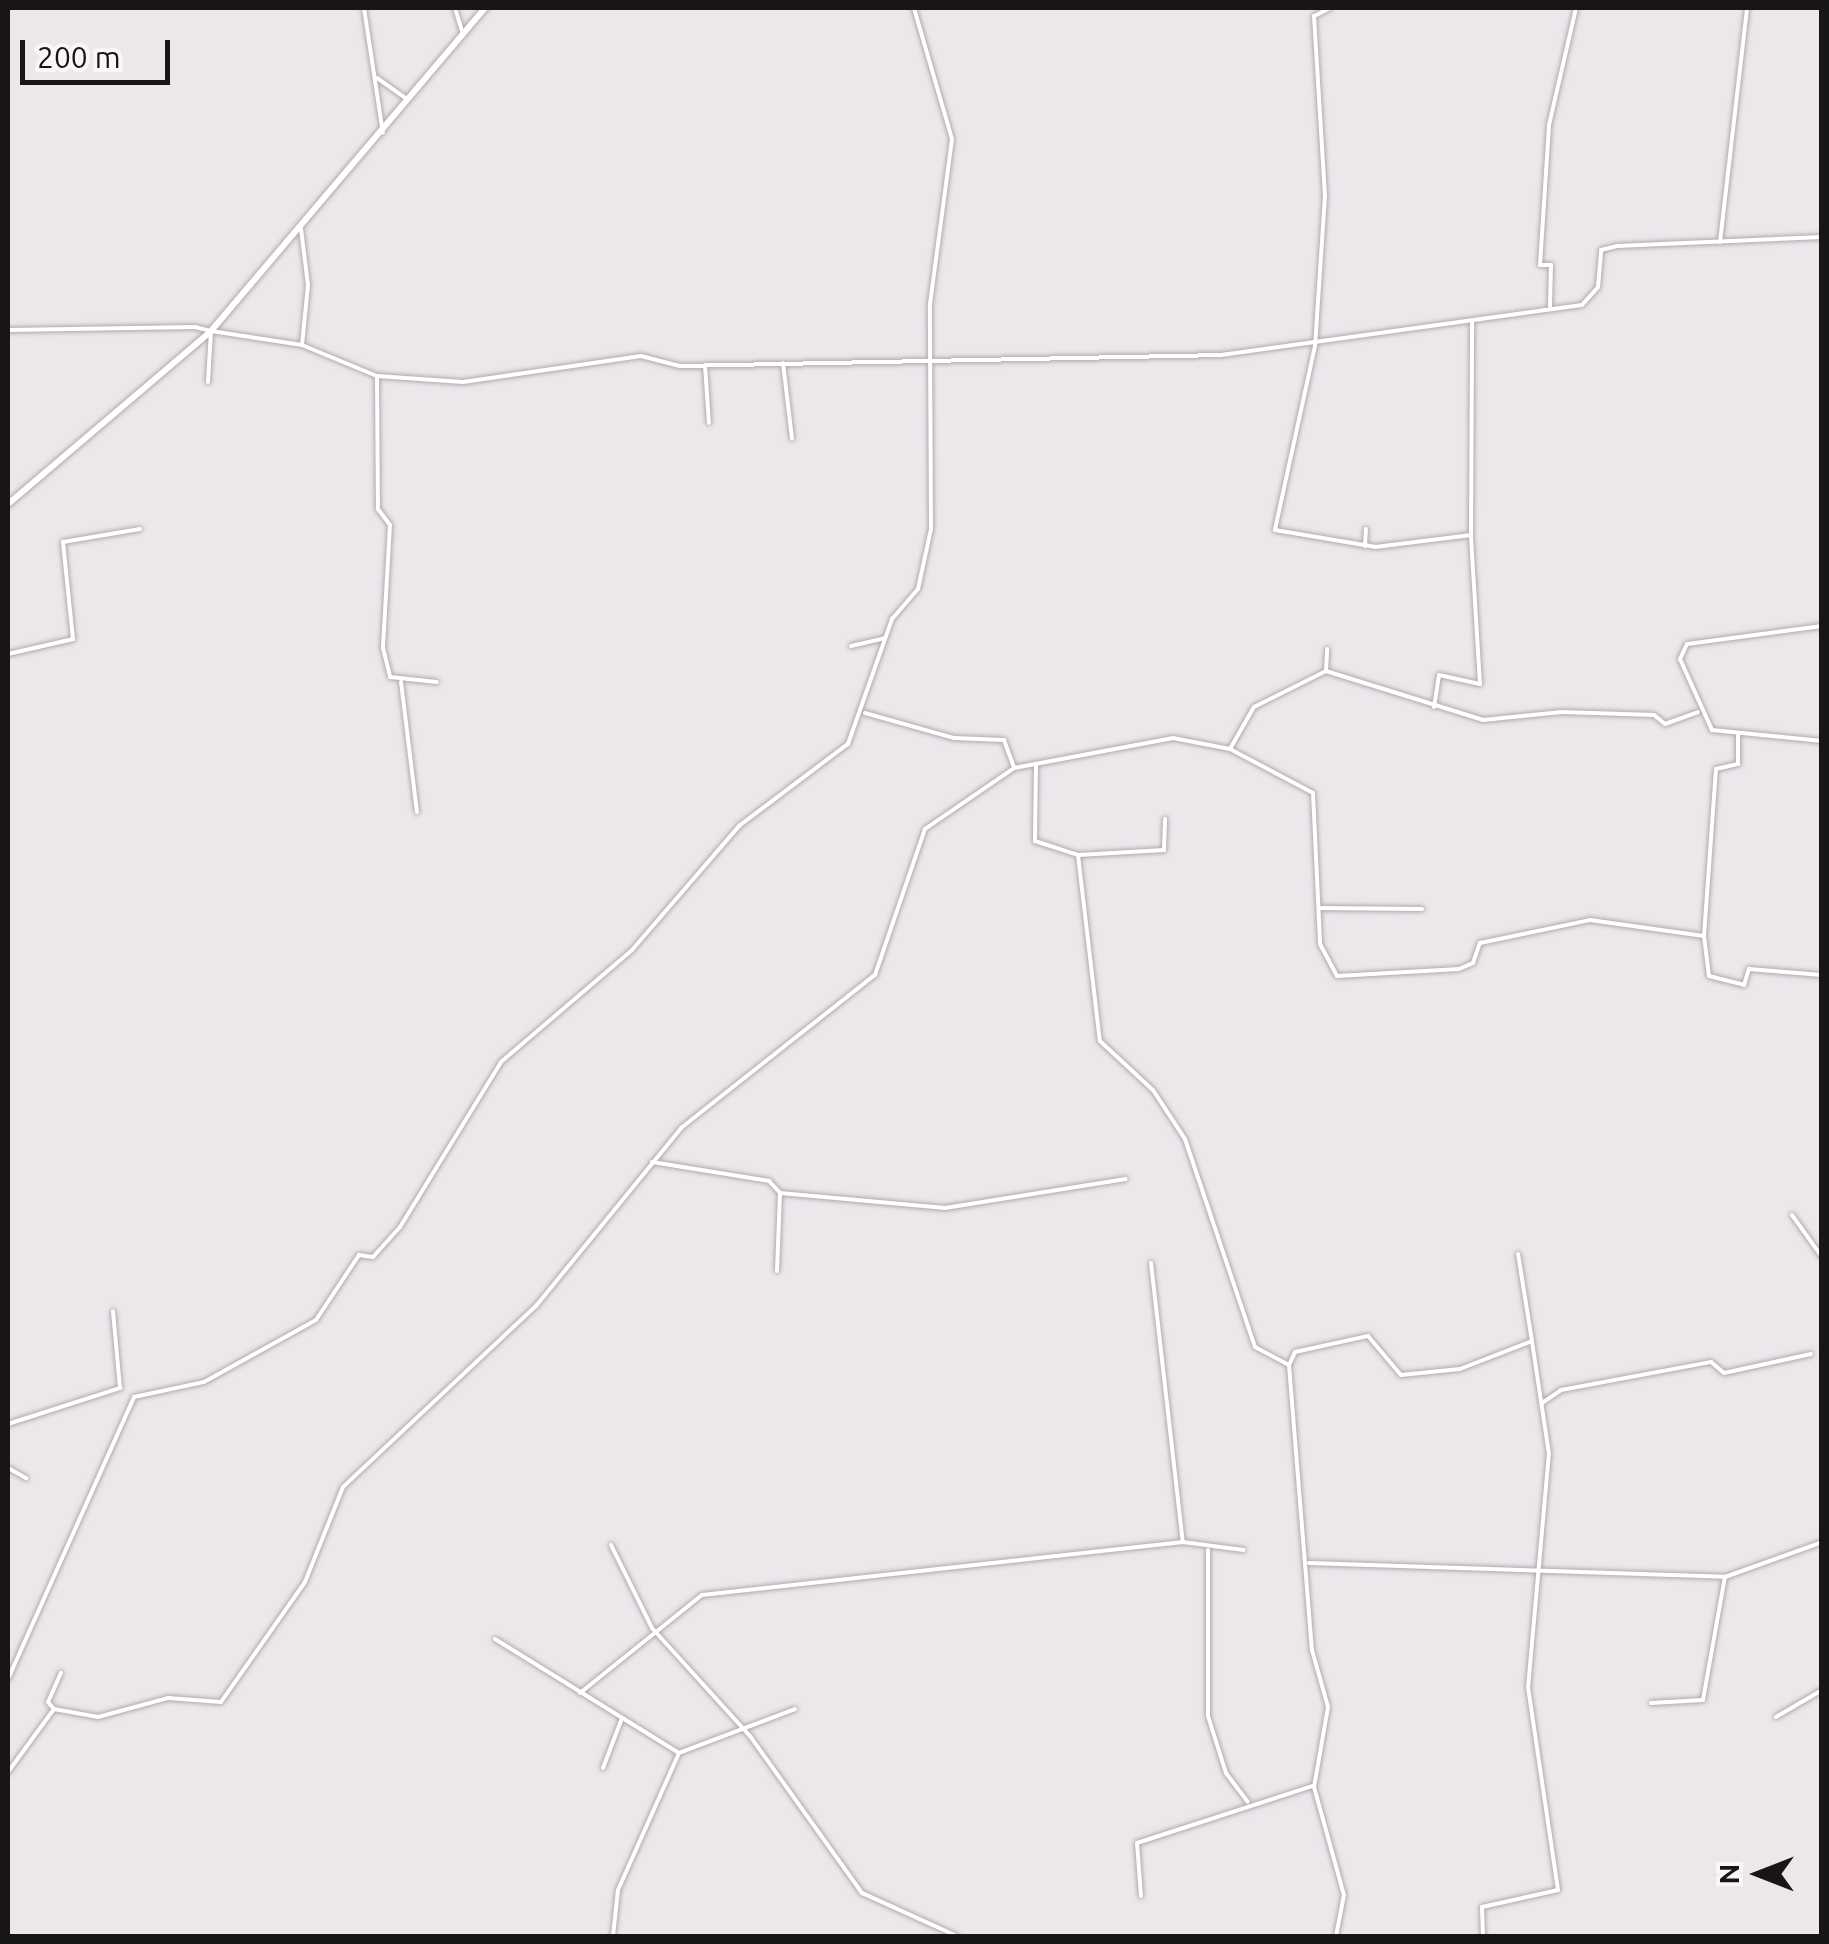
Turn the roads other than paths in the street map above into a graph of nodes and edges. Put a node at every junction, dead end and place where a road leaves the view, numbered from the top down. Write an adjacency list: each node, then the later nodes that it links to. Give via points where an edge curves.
1 (364, 8): 9 (street)
2 (455, 8): 8 (street)
3 (485, 8): 8 (street)
4 (914, 8): 22 (street, via 952,138 930,304)
5 (1327, 8): 20 (street, via 1314,16 1325,196)
6 (1576, 8): 15 (street, via 1548,125 1540,265 1551,265)
7 (1747, 8): 14 (street)
8 (462, 35): 10 (street)
9 (376, 77): 10 (street); 11 (street)
10 (410, 101): 11 (street)
11 (383, 133): 12 (street)
12 (301, 229): 18 (street); 19 (street, via 308,285)
13 (1822, 237): 14 (street)
14 (1720, 242): 15 (street, via 1601,250 1592,301)
15 (1550, 306): 16 (street)
16 (1472, 321): 20 (street); 31 (street)
17 (8, 330): 18 (street)
18 (210, 331): 19 (street); 25 (street); 28 (street)
19 (302, 345): 24 (street)
20 (1316, 346): 22 (street); 32 (street, via 1276,530)
21 (784, 363): 22 (street); 23 (street); 27 (street)
22 (933, 364): 34 (street, via 931,529 918,589)
23 (705, 365): 24 (street, via 641,356 464,382); 26 (street)
24 (377, 376): 39 (street, via 378,510 390,525 383,648 390,676)
25 (208, 382)
26 (709, 423)
27 (792, 438)
28 (8, 504)
29 (140, 529): 37 (street, via 63,542 74,639)
30 (1366, 529): 32 (street)
31 (1471, 535): 32 (street); 41 (street, via 1480,684 1438,675)
32 (1364, 546)
33 (1822, 626): 42 (street, via 1687,644 1680,659)
34 (886, 638): 35 (street); 43 (street)
35 (851, 646)
36 (1326, 649): 38 (street)
37 (8, 654)
38 (1326, 671): 41 (street); 46 (street, via 1254,706)
39 (401, 682): 40 (street); 49 (street)
40 (437, 682)
41 (1434, 707): 42 (street, via 1483,720 1562,712 1654,714 1665,724)
42 (1698, 712): 44 (street, via 1712,730)
43 (865, 713): 48 (street, via 954,738 1004,740); 83 (street, via 817,775 739,826 632,950 502,1062 400,1227 373,1257 359,1255 316,1320 204,1382 134,1398)
44 (1738, 734): 45 (street); 54 (street, via 1738,764 1716,769)
45 (1822, 740)
46 (1230, 749): 47 (street, via 1173,738); 52 (street, via 1314,793)
47 (1036, 765): 48 (street); 51 (street, via 1035,840)
48 (1014, 768): 56 (street, via 925,829 875,975 711,1102)
49 (417, 812)
50 (1165, 819): 51 (street, via 1164,850)
51 (1078, 856): 67 (street, via 1100,1041 1153,1090 1185,1140 1256,1347)
52 (1318, 908): 53 (street); 54 (street, via 1320,944 1336,976 1459,969 1473,963 1480,942 1590,920)
53 (1422, 909)
54 (1704, 936): 55 (street, via 1709,976 1744,985 1748,969)
55 (1822, 975)
56 (652, 1162): 58 (street, via 769,1181); 87 (street, via 609,1227 536,1306 344,1488 305,1582 220,1702 168,1698 98,1717)
57 (1126, 1179): 58 (street, via 945,1208)
58 (780, 1193): 63 (street)
59 (1792, 1215): 61 (street)
60 (1518, 1254): 65 (street)
61 (1822, 1257)
62 (1151, 1263): 72 (street)
63 (777, 1271)
64 (112, 1311): 69 (street, via 120,1388)
65 (1532, 1341): 67 (street, via 1460,1369 1401,1374 1368,1336 1296,1352); 68 (street)
66 (1811, 1354): 68 (street, via 1724,1373 1710,1362 1561,1390)
67 (1290, 1366): 77 (street)
68 (1542, 1403): 78 (street)
69 (8, 1424)
70 (8, 1468): 71 (street)
71 (26, 1478)
72 (1183, 1542): 75 (street); 80 (street, via 702,1595)
73 (1822, 1542): 79 (street)
74 (611, 1545): 80 (street)
75 (1208, 1550): 76 (street); 96 (street, via 1208,1716 1226,1774)
76 (1243, 1550)
77 (1309, 1564): 78 (street); 95 (street, via 1312,1650 1328,1707)
78 (1545, 1567): 79 (street); 101 (street, via 1528,1688 1558,1890 1482,1907)
79 (1724, 1577): 86 (street, via 1702,1700)
80 (652, 1628): 85 (street); 91 (street)
81 (496, 1639): 85 (street)
82 (61, 1673): 87 (street, via 48,1702)
83 (8, 1679)
84 (1822, 1690): 89 (street)
85 (580, 1693): 90 (street)
86 (1651, 1703)
87 (54, 1709): 94 (street)
88 (794, 1709): 91 (street)
89 (1776, 1717)
90 (622, 1718): 92 (street); 93 (street)
91 (740, 1726): 92 (street); 99 (street, via 862,1893)
92 (679, 1753): 98 (street, via 618,1890)
93 (603, 1768)
94 (8, 1772)
95 (1314, 1786): 96 (street); 100 (street, via 1344,1896)
96 (1248, 1802): 97 (street, via 1137,1843)
97 (1141, 1896)
98 (613, 1936)
99 (957, 1936)
100 (1336, 1936)
101 (1483, 1936)

